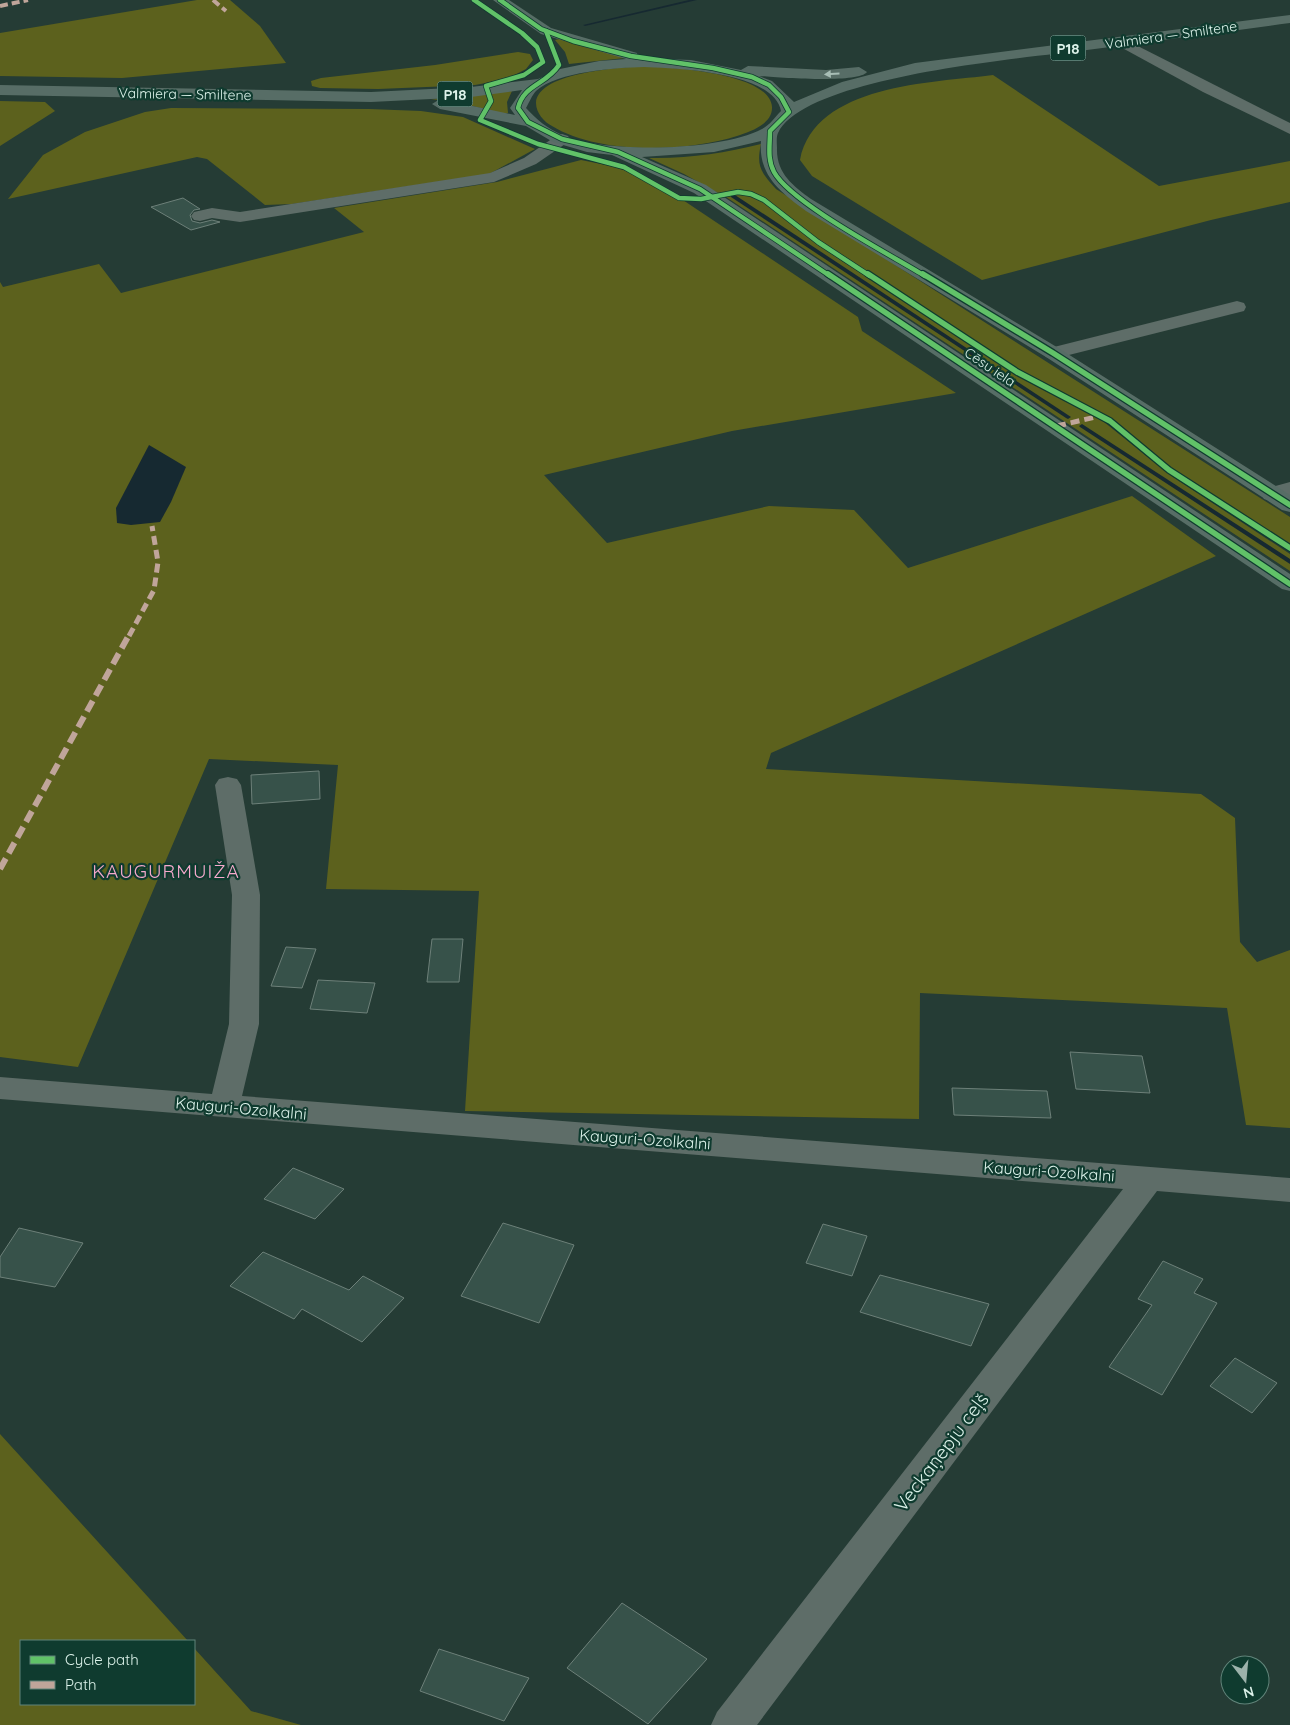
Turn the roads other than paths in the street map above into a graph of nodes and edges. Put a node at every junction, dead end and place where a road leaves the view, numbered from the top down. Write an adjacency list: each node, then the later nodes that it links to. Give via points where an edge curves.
1 (500, 0): 3 (main road)
2 (1290, 19): 4 (main road, Valmiera — Smiltene / P18)
3 (546, 31): 5 (main road); 8 (main road, via 559,65)
4 (1120, 42): 6 (main road, Valmiera — Smiltene / P18); 13 (street)
5 (660, 62): 7 (main road, P18); 8 (main road, P18, via 591,66)
6 (933, 67): 7 (main road, Valmiera — Smiltene / P18, one-way to 7, via 826,75); 11 (main road, Valmiera — Smiltene / P18, via 850,84)
7 (725, 69): 11 (main road, P18, via 777,91 786,101)
8 (544, 80): 10 (main road, Valmiera — Smiltene / P18, via 471,92); 12 (main road, P18, via 519,99 518,108)
9 (0, 90): 10 (main road, Valmiera — Smiltene / P18)
10 (371, 97): 12 (main road, Valmiera — Smiltene / P18, via 452,106)
11 (789, 112): 14 (main road, P18)
12 (528, 122): 15 (main road, P18)
13 (1290, 129)
14 (770, 131): 16 (main road, P18, via 738,142 697,150); 19 (main road, via 769,158 775,175 790,192)
15 (562, 139): 16 (main road, P18); 17 (street, via 530,161 494,177 240,217 212,213)
16 (618, 152): 22 (main road, Cēsu iela, via 700,189)
17 (200, 216)
18 (1237, 307): 19 (street)
19 (1053, 353): 20 (main road)
20 (1281, 491): 21 (main road)
21 (1290, 505)
22 (1290, 584)
23 (228, 785): 25 (street, via 246,895 245,1014)
24 (0, 1088): 25 (street, Kauguri-Ozolkalni)
25 (224, 1107): 26 (street, Kauguri-Ozolkalni)
26 (1149, 1178): 27 (street, Kauguri-Ozolkalni); 28 (street, Veckaņepju ceļš)
27 (1290, 1190)
28 (732, 1725)

